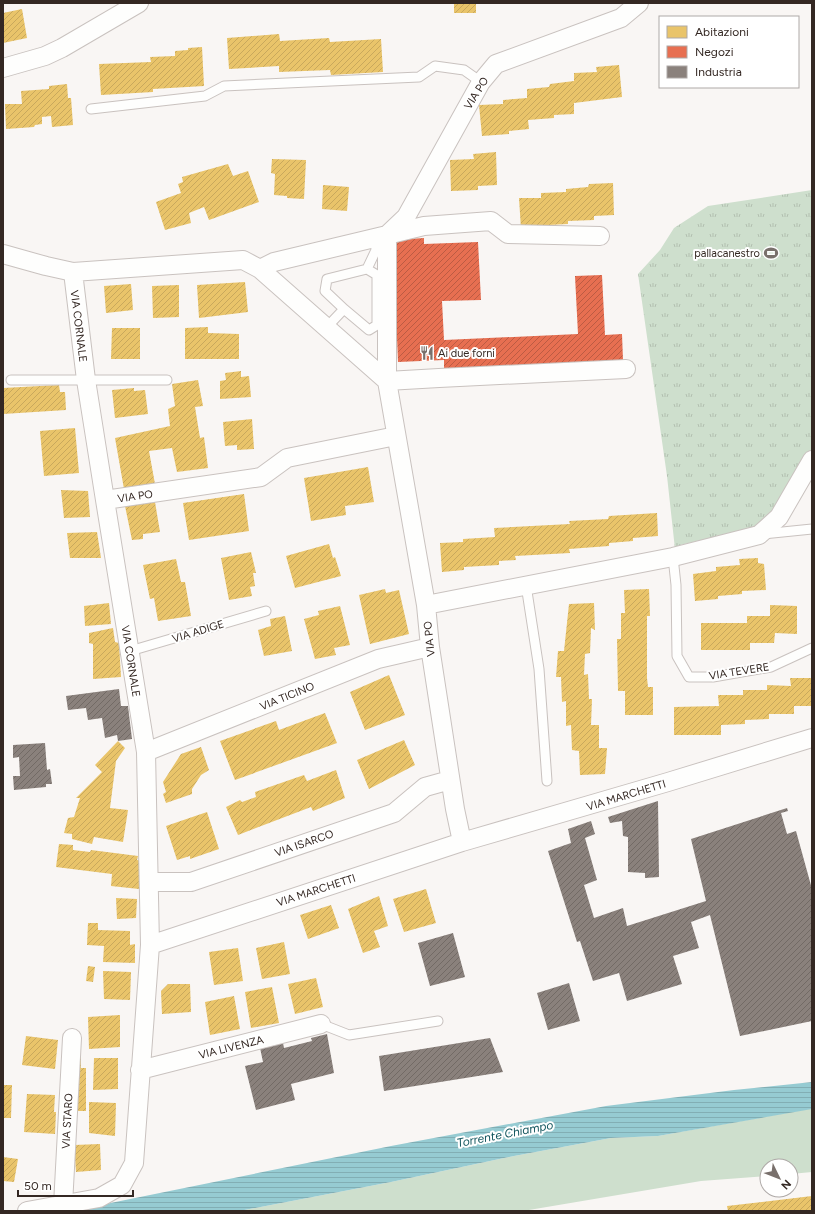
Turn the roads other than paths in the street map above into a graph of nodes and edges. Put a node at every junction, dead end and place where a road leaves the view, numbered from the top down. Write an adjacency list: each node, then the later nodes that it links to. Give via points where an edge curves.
1 (139, 3): 3 (street, via 51,53)
2 (639, 3): 4 (street, VIA PO, via 621,18 496,64)
3 (3, 68)
4 (481, 82): 5 (lane, via 464,70 435,66 419,77 224,86 205,96); 6 (street, VIA PO, via 406,217)
5 (92, 109)
6 (381, 236): 7 (street, VIA PO, via 424,226 491,221 508,234); 9 (street, VIA PO, via 274,262); 10 (lane); 18 (street, VIA PO)
7 (600, 236)
8 (3, 254): 11 (street)
9 (260, 269): 11 (street, via 243,260); 13 (street)
10 (367, 269): 12 (lane, via 327,279 325,291); 12 (lane, via 377,275 377,325 369,330)
11 (72, 272): 16 (street, VIA CORNALE)
12 (344, 309): 13 (lane)
13 (326, 328): 18 (street)
14 (626, 369): 18 (street)
15 (11, 380): 16 (lane)
16 (86, 380): 17 (lane); 21 (street, VIA CORNALE)
17 (167, 380)
18 (387, 381): 19 (street, VIA PO)
19 (396, 436): 21 (street, VIA PO, via 287,458 261,477); 26 (street, VIA PO)
20 (812, 460): 23 (street, via 779,517)
21 (105, 500): 30 (street, VIA CORNALE)
22 (812, 529): 23 (lane)
23 (759, 535): 24 (street)
24 (673, 557): 25 (street); 29 (lane, VIA TEVERE, via 677,656 689,677 713,677 772,667)
25 (526, 585): 26 (street); 34 (lane, via 539,669)
26 (426, 605): 28 (street, VIA PO)
27 (266, 611): 30 (lane, VIA ADIGE)
28 (430, 647): 32 (street, VIA TICINO, via 378,659); 33 (street, VIA PO)
29 (812, 648)
30 (130, 651): 32 (street, VIA CORNALE)
31 (812, 738): 35 (street, VIA MARCHETTI)
32 (146, 752): 36 (street, VIA CORNALE)
33 (450, 780): 35 (street, VIA PO); 36 (street, VIA ISARCO, via 425,787 394,812 191,882)
34 (547, 781)
35 (462, 842): 37 (street, VIA MARCHETTI)
36 (149, 882): 37 (street, VIA CORNALE)
37 (150, 945): 41 (street)
38 (438, 1022): 39 (lane, via 349,1035)
39 (321, 1024): 41 (street, VIA LIVENZA)
40 (72, 1038): 42 (street, VIA STARO)
41 (140, 1070): 42 (street, via 134,1162 122,1185 98,1198)
42 (63, 1205): 43 (street)
43 (27, 1211)

